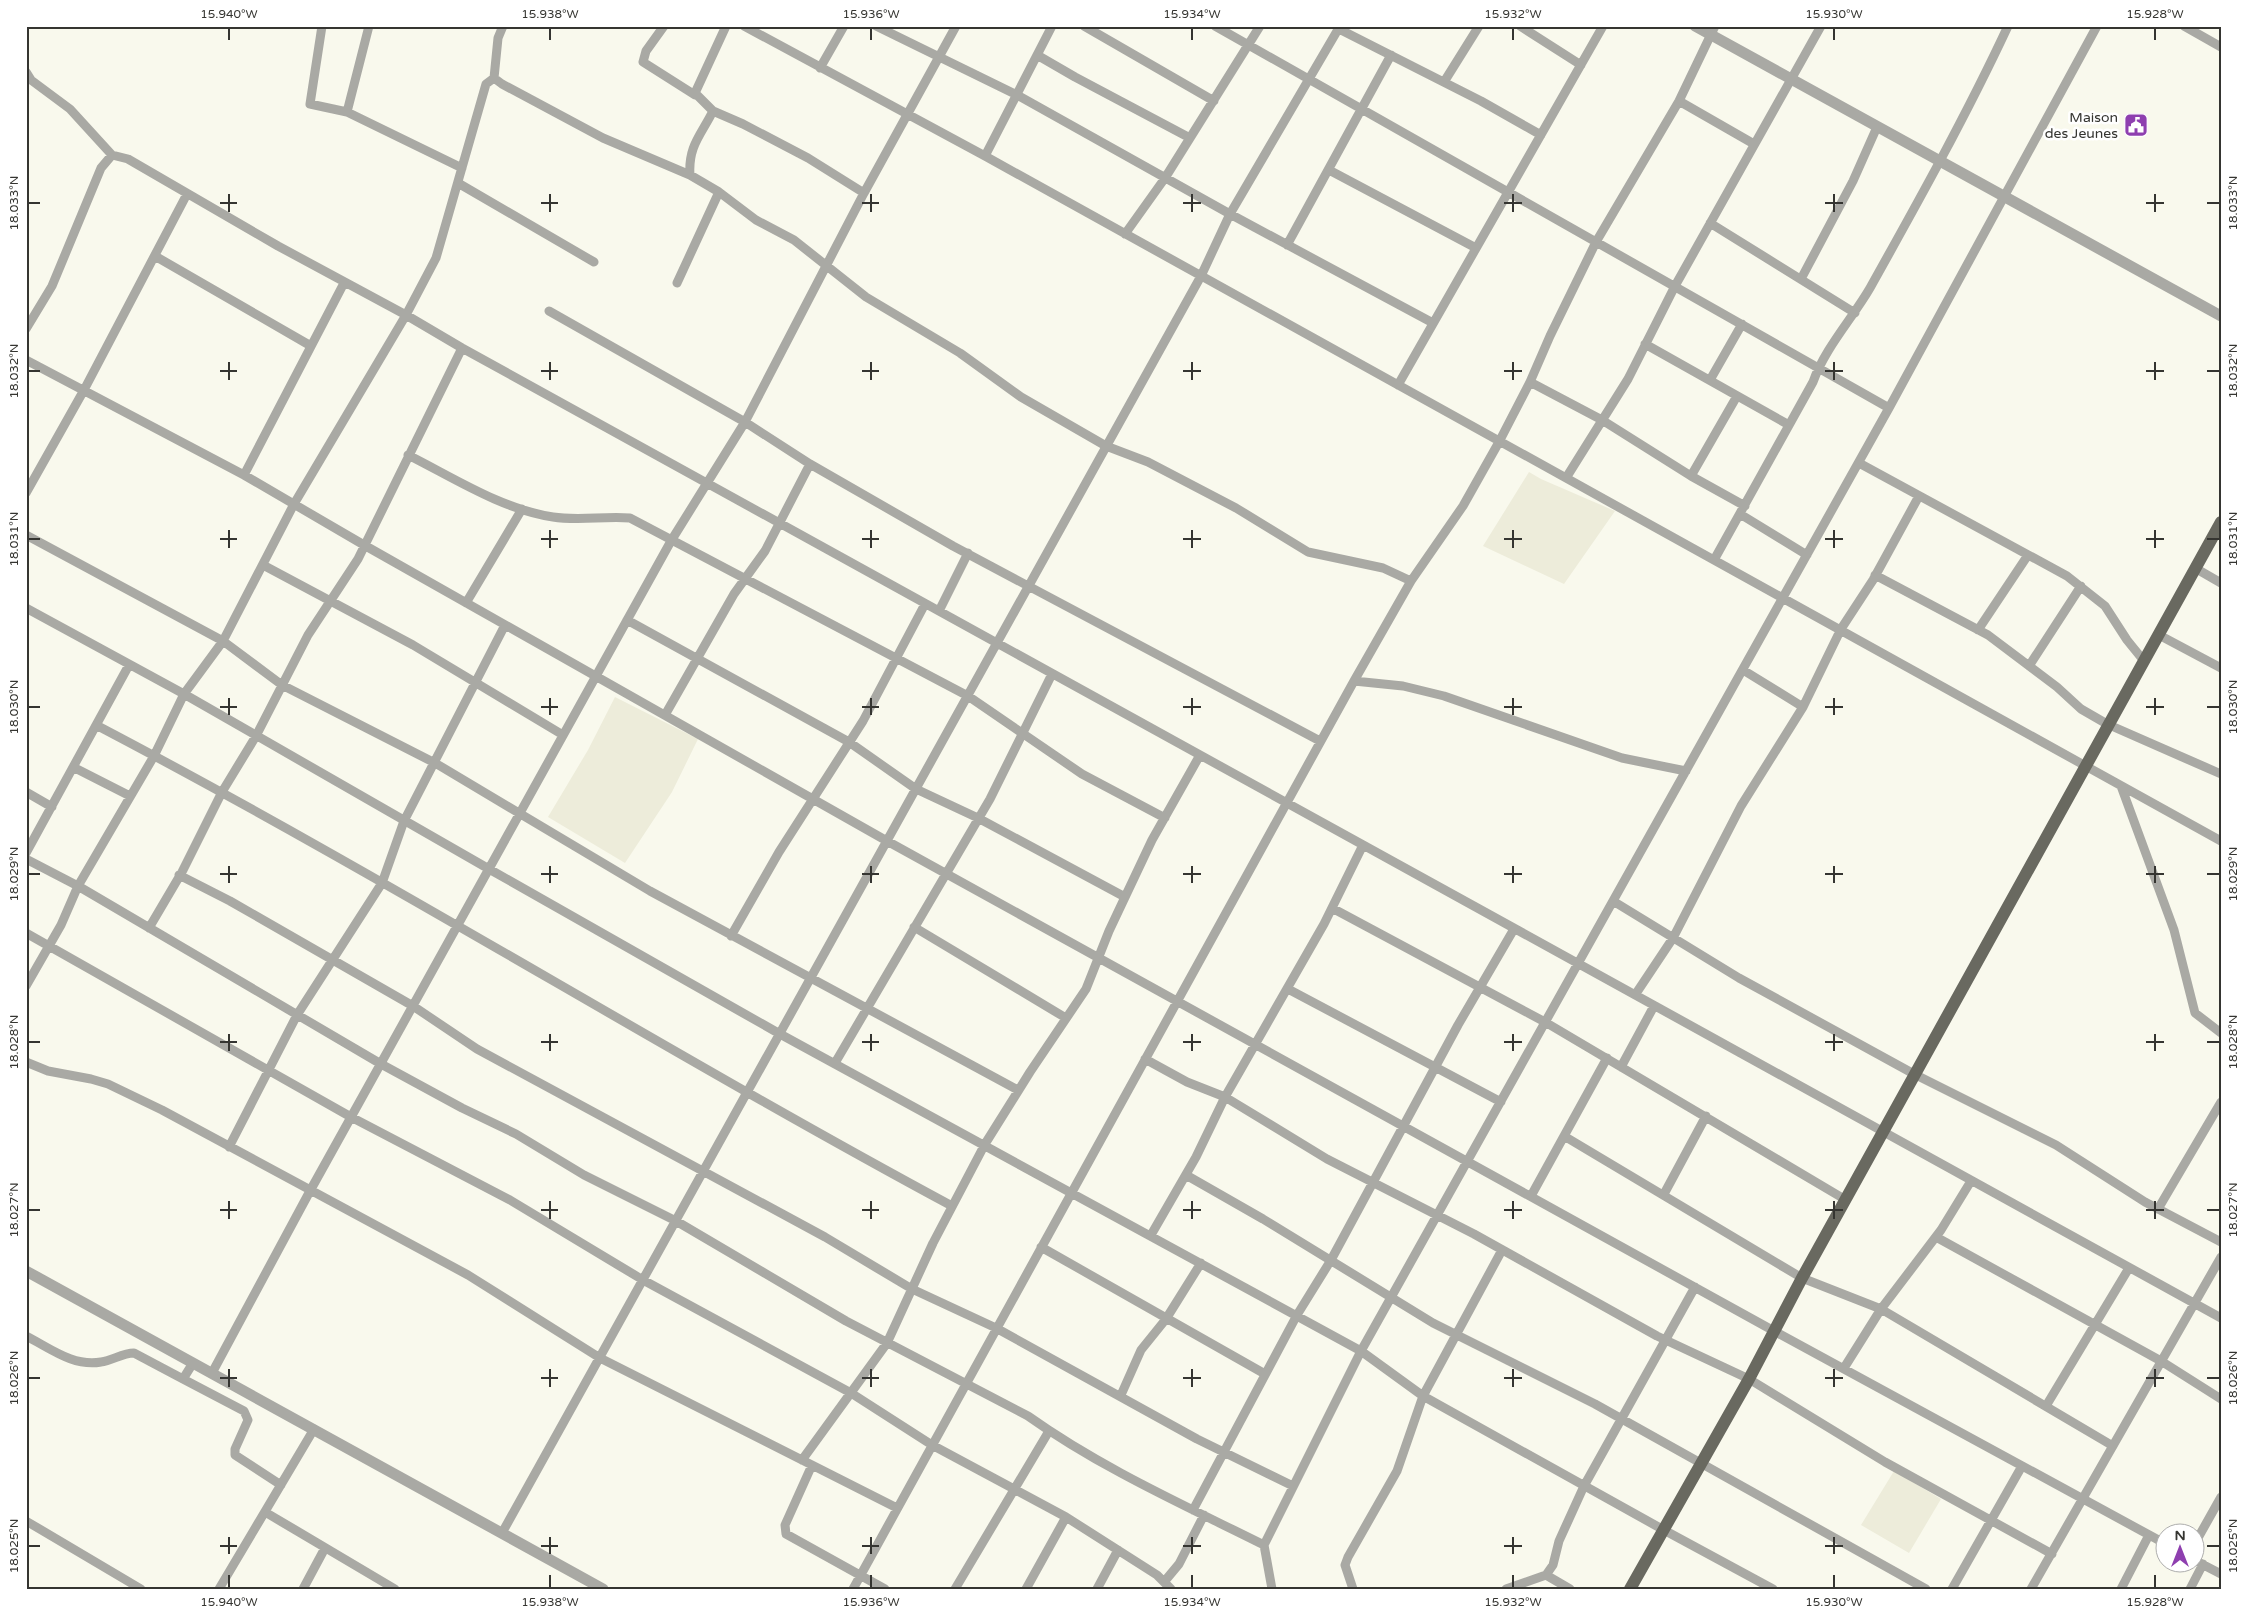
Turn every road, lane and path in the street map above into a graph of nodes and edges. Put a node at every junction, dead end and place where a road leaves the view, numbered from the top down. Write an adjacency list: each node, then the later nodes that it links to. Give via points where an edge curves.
1 (322, 26): 42 (street, via 310,104)
2 (369, 26): 42 (street)
3 (503, 26): 32 (street, via 498,38)
4 (664, 26): 36 (street, via 646,51 643,62)
5 (726, 26): 36 (street)
6 (744, 26): 30 (street)
7 (844, 26): 30 (street)
8 (876, 26): 28 (street)
9 (956, 26): 28 (street)
10 (1052, 26): 26 (street)
11 (1084, 26): 38 (street)
12 (1215, 26): 24 (street)
13 (1260, 26): 24 (street)
14 (1479, 26): 35 (street)
15 (1520, 26): 29 (street)
16 (1603, 26): 29 (street)
17 (1695, 26): 23 (street)
18 (1821, 26): 33 (street)
19 (2008, 26): 50 (street)
20 (2097, 26): 60 (street)
21 (2184, 26): 25 (street)
22 (1340, 28): 27 (street); 34 (street)
23 (1712, 30): 33 (street); 39 (street)
24 (1249, 46): 34 (street); 38 (street)
25 (2221, 47)
26 (1037, 54): 37 (street); 46 (street)
27 (1391, 55): 35 (street); 40 (street)
28 (939, 58): 37 (street); 43 (street)
29 (1581, 65): 45 (street)
30 (820, 68): 43 (street)
31 (26, 72): 48 (street, via 31,80 70,109)
32 (494, 78): 51 (street, via 486,84); 53 (street, via 603,138)
33 (1791, 79): 44 (street); 47 (street)
34 (1310, 80): 40 (street); 61 (street)
35 (1444, 82): 45 (street)
36 (695, 95): 41 (street)
37 (1017, 95): 49 (street); 54 (street)
38 (1214, 100): 46 (street)
39 (1679, 100): 47 (street); 64 (street)
40 (1361, 109): 52 (street); 57 (street)
41 (713, 111): 53 (street, via 695,140); 58 (street, via 808,158)
42 (347, 112): 51 (street)
43 (907, 114): 49 (street); 58 (street)
44 (1877, 127): 50 (street); 71 (street, via 1853,181)
45 (1541, 135): 57 (street)
46 (1190, 138): 54 (street)
47 (1754, 144): 62 (street)
48 (112, 155): 59 (street, via 128,159); 81 (street, via 101,168 52,286)
49 (985, 156): 63 (street)
50 (1940, 162): 60 (street); 76 (street)
51 (462, 168): 55 (street)
52 (1329, 170): 65 (street); 66 (street)
53 (690, 175): 56 (street)
54 (1165, 178): 61 (street); 63 (street)
55 (458, 183): 68 (street); 77 (street, via 436,258)
56 (719, 192): 69 (street, via 756,220 794,240); 73 (street)
57 (1508, 192): 64 (street); 66 (street)
58 (864, 193): 69 (street)
59 (187, 194): 67 (street); 72 (street)
60 (2005, 197): 78 (street); 92 (street)
61 (1230, 214): 65 (street); 70 (street)
62 (1710, 223): 71 (street); 74 (street)
63 (1125, 234): 70 (street)
64 (1596, 242): 74 (street); 88 (street)
65 (1287, 244): 79 (street)
66 (1476, 248): 79 (street)
67 (155, 256): 83 (street); 90 (street)
68 (594, 262)
69 (828, 265): 94 (street); 97 (street, via 866,297 960,353 1021,397)
70 (1201, 276): 89 (street); 97 (street)
71 (1801, 279): 76 (street)
72 (344, 283): 77 (street); 83 (street)
73 (677, 283)
74 (1675, 286): 80 (street); 82 (street)
75 (549, 311): 94 (street)
76 (1855, 313): 86 (street)
77 (406, 315): 84 (street); 107 (street)
78 (2221, 316)
79 (1434, 323): 89 (street)
80 (1742, 324): 86 (street); 87 (street)
81 (26, 329)
82 (1645, 344): 87 (street); 93 (street)
83 (311, 346): 101 (street)
84 (462, 348): 98 (street); 104 (street)
85 (26, 360): 90 (street)
86 (1818, 367): 92 (street); 95 (street)
87 (1710, 380): 91 (street)
88 (1530, 382): 93 (street); 96 (street)
89 (1398, 386): 96 (street)
90 (84, 390): 101 (street); 105 (street)
91 (1737, 396): 95 (street); 102 (street)
92 (1889, 408): 99 (street)
93 (1602, 420): 102 (street); 103 (street)
94 (745, 422): 100 (street); 104 (street)
95 (1789, 425): 109 (street)
96 (1499, 442): 103 (street); 123 (street, via 1463,506)
97 (1106, 446): 123 (street, via 1148,462 1236,508 1308,552 1383,568); 125 (street)
98 (408, 455): 108 (street); 114 (street)
99 (1858, 463): 106 (street); 116 (street)
100 (810, 464): 111 (street); 115 (street)
101 (244, 475): 107 (street)
102 (1691, 476): 109 (street)
103 (1566, 478): 118 (street)
104 (709, 483): 111 (street); 113 (street)
105 (26, 493)
106 (1919, 496): 117 (street); 121 (street)
107 (294, 504): 114 (street); 119 (street)
108 (522, 509): 113 (street, via 555,517 630,518); 129 (street)
109 (1742, 510): 116 (street); 118 (street)
110 (2221, 522): 120 (main road)
111 (780, 524): 122 (street); 130 (street)
112 (26, 535): 138 (street)
113 (670, 541): 122 (street); 133 (street)
114 (364, 545): 128 (street); 129 (street)
115 (968, 554): 125 (street); 132 (street)
116 (1807, 555): 127 (street)
117 (2028, 556): 126 (street); 136 (street)
118 (1714, 560): 127 (street)
119 (263, 564): 128 (street); 138 (street)
120 (2195, 568): 124 (street); 137 (main road)
121 (1875, 575): 135 (street); 136 (street)
122 (745, 580): 140 (street); 141 (street)
123 (1412, 581): 149 (street)
124 (2221, 583)
125 (1029, 586): 139 (street); 161 (street)
126 (2081, 586): 142 (street, via 2105,606); 144 (street)
127 (1783, 598): 135 (street); 146 (street)
128 (330, 602): 150 (street, via 413,645); 151 (street, via 308,635)
129 (466, 603): 134 (street)
130 (926, 604): 132 (street); 141 (street)
131 (26, 608): 143 (street)
132 (939, 611): 139 (street)
133 (627, 620): 140 (street); 148 (street)
134 (505, 625): 148 (street); 150 (street)
135 (1841, 629): 154 (street); 166 (street)
136 (1978, 630): 144 (street)
137 (2159, 635): 142 (main road); 145 (street)
138 (223, 641): 151 (street); 152 (street)
139 (997, 643): 147 (street); 153 (street)
140 (697, 658): 155 (street); 162 (street)
141 (895, 658): 153 (street); 162 (street)
142 (2144, 660): 156 (main road)
143 (129, 665): 152 (street); 157 (street)
144 (2029, 666): 156 (street, via 2081,708)
145 (2221, 668)
146 (1743, 670): 154 (street); 168 (street)
147 (1052, 674): 158 (street); 163 (street)
148 (596, 676): 155 (street); 159 (street)
149 (1354, 681): 161 (street); 168 (street, via 1403,686 1444,696 1622,758)
150 (477, 684): 159 (street); 165 (street)
151 (282, 685): 160 (street); 165 (street)
152 (184, 694): 160 (street); 164 (street)
153 (968, 696): 158 (street); 171 (street)
154 (1803, 707): 201 (street, via 1741,806)
155 (665, 715): 175 (street)
156 (2107, 724): 166 (main road); 169 (street)
157 (96, 725): 164 (street); 167 (street)
158 (1023, 733): 179 (street); 180 (street, via 1082,774)
159 (563, 735): 178 (street)
160 (256, 736): 173 (street); 181 (street)
161 (1320, 741): 176 (street)
162 (849, 742): 171 (street); 175 (street)
163 (1200, 755): 176 (street); 180 (street)
164 (154, 756): 173 (street); 174 (street)
165 (435, 763): 178 (street); 181 (street)
166 (2084, 766): 170 (street); 229 (main road)
167 (73, 767): 174 (street); 177 (street)
168 (1686, 771): 193 (street)
169 (2221, 774)
170 (2121, 786): 183 (street); 218 (street, via 2174,930 2195,1013)
171 (916, 789): 179 (street); 182 (street)
172 (26, 792): 177 (street)
173 (222, 792): 189 (street); 190 (street)
174 (130, 796): 191 (street)
175 (813, 799): 182 (street); 200 (street)
176 (1286, 803): 184 (street); 211 (street)
177 (52, 807): 185 (street)
178 (520, 813): 187 (street); 200 (street)
179 (978, 818): 188 (street); 192 (street)
180 (1164, 818): 192 (street)
181 (404, 821): 187 (street); 190 (street)
182 (887, 841): 188 (street); 206 (street)
183 (2221, 841)
184 (1363, 845): 194 (street); 198 (street)
185 (26, 853)
186 (26, 860): 191 (street)
187 (489, 869): 195 (street); 219 (street)
188 (946, 873): 196 (street); 203 (street)
189 (180, 876): 197 (street); 204 (street)
190 (382, 883): 195 (street); 204 (street)
191 (78, 886): 197 (street); 202 (street)
192 (1125, 897): 203 (street)
193 (1613, 902): 201 (street); 205 (street)
194 (1332, 908): 208 (street); 209 (street)
195 (457, 926): 212 (street); 231 (street)
196 (914, 927): 214 (street); 216 (street)
197 (149, 928): 215 (street)
198 (1514, 929): 205 (street); 208 (street)
199 (26, 933): 202 (street)
200 (731, 936): 206 (street)
201 (1673, 938): 210 (street); 229 (street)
202 (49, 945): 207 (street); 228 (street)
203 (1098, 958): 211 (street); 216 (street, via 1086,989)
204 (333, 961): 212 (street); 215 (street)
205 (1578, 964): 210 (street); 217 (street)
206 (811, 978): 214 (street); 219 (street)
207 (26, 986)
208 (1480, 988): 217 (street); 227 (street)
209 (1288, 989): 220 (street); 227 (street)
210 (1635, 996): 213 (street)
211 (1177, 1000): 220 (street); 222 (street)
212 (413, 1006): 225 (street); 243 (street, via 477,1049)
213 (1654, 1006): 226 (street); 238 (street)
214 (867, 1008): 224 (street); 230 (street)
215 (297, 1015): 225 (street); 228 (street)
216 (1066, 1018): 230 (street)
217 (1546, 1022): 221 (street); 233 (street)
218 (2221, 1033)
219 (780, 1034): 224 (street); 231 (street)
220 (1255, 1043): 232 (street); 237 (street)
221 (1607, 1058): 226 (street); 239 (street)
222 (1145, 1059): 232 (street); 248 (street)
223 (26, 1062): 241 (street, via 48,1071 108,1084)
224 (835, 1063): 240 (street)
225 (381, 1064): 236 (street); 255 (street)
226 (1621, 1067): 235 (street)
227 (1435, 1068): 233 (street); 237 (street)
228 (270, 1070): 236 (street); 241 (street)
229 (1914, 1074): 238 (main road); 253 (street, via 2056,1145)
230 (1018, 1090): 240 (street)
231 (748, 1092): 243 (street); 252 (street)
232 (1225, 1098): 244 (street); 246 (street, via 1327,1159)
233 (1501, 1102): 242 (street)
234 (2221, 1102): 253 (street)
235 (1706, 1116): 249 (street); 251 (street)
236 (351, 1117): 247 (street); 267 (street, via 510,1200)
237 (1405, 1126): 242 (street); 246 (street)
238 (1882, 1132): 245 (street); 251 (main road)
239 (1564, 1136): 249 (street); 250 (street)
240 (985, 1144): 248 (street); 252 (street)
241 (229, 1147): 247 (street)
242 (1468, 1161): 250 (street); 254 (street)
243 (703, 1173): 255 (street); 269 (street, via 824,1237)
244 (1186, 1175): 256 (street); 262 (street)
245 (1971, 1181): 257 (street); 264 (street)
246 (1373, 1182): 254 (street); 262 (street)
247 (310, 1192): 284 (street, via 468,1275); 288 (street)
248 (1072, 1192): 256 (street); 259 (street)
249 (1664, 1194): 266 (street)
250 (1531, 1196): 268 (street)
251 (1846, 1200): 266 (main road)
252 (952, 1206): 269 (street)
253 (2158, 1209): 258 (street)
254 (1438, 1215): 260 (street); 270 (street)
255 (676, 1221): 267 (street); 282 (street)
256 (1151, 1235): 263 (street)
257 (1936, 1237): 272 (street); 276 (street)
258 (2221, 1242)
259 (1041, 1247): 275 (street); 277 (street)
260 (1502, 1250): 279 (street); 281 (street)
261 (2221, 1257): 271 (street)
262 (1332, 1260): 270 (street); 273 (street)
263 (1202, 1263): 273 (street); 275 (street)
264 (2129, 1268): 271 (street); 276 (street)
265 (26, 1271): 286 (street)
266 (1802, 1278): 272 (street); 278 (main road)
267 (643, 1280): 284 (street); 293 (street)
268 (1695, 1287): 278 (street); 281 (street)
269 (912, 1289): 277 (street); 282 (street)
270 (1392, 1296): 279 (street); 283 (street)
271 (2194, 1304): 274 (street); 285 (street)
272 (1881, 1309): 287 (street); 297 (street)
273 (1297, 1315): 283 (street); 289 (street)
274 (2221, 1318)
275 (1166, 1319): 289 (street); 294 (street, via 1141,1350)
276 (2096, 1325): 285 (street); 297 (street)
277 (996, 1328): 292 (street); 294 (street)
278 (1774, 1331): 287 (street); 291 (main road)
279 (1457, 1335): 295 (street); 298 (street)
280 (26, 1336): 290 (street, via 78,1363 109,1361 134,1353)
281 (1665, 1340): 291 (street); 298 (street)
282 (888, 1343): 292 (street); 293 (street)
283 (1361, 1351): 295 (street); 309 (street)
284 (600, 1358): 304 (street); 323 (street)
285 (2162, 1361): 296 (street); 302 (street)
286 (193, 1363): 288 (street); 290 (street)
287 (1844, 1368): 307 (street)
288 (212, 1373): 299 (street)
289 (1265, 1374): 303 (street)
290 (183, 1379): 308 (street, via 244,1411 248,1420 235,1455)
291 (1749, 1379): 305 (main road); 320 (street, via 1885,1462)
292 (966, 1384): 300 (street, via 1028,1416); 301 (street)
293 (852, 1394): 301 (street); 304 (street)
294 (1121, 1395): 303 (street)
295 (1423, 1396): 310 (street); 347 (street, via 1397,1471 1345,1565)
296 (2221, 1398)
297 (2046, 1406): 302 (street)
298 (1623, 1419): 305 (street); 310 (street)
299 (314, 1429): 308 (street); 323 (street)
300 (1049, 1431): 311 (street); 315 (street)
301 (932, 1445): 311 (street); 314 (street)
302 (2113, 1446): 313 (street)
303 (1224, 1452): 309 (street); 315 (street)
304 (802, 1460): 306 (street)
305 (1701, 1462): 322 (main road); 352 (street)
306 (812, 1465): 314 (street); 333 (street, via 785,1525 786,1534)
307 (2022, 1466): 313 (street); 320 (street)
308 (281, 1485): 316 (street)
309 (1293, 1486): 326 (street)
310 (1584, 1486): 322 (street); 334 (street, via 1553,1565)
311 (1013, 1490): 318 (street); 343 (street)
312 (2221, 1498): 321 (street)
313 (2083, 1499): 324 (street); 329 (street)
314 (897, 1508): 333 (street)
315 (1193, 1510): 317 (street)
316 (264, 1512): 327 (street); 337 (street)
317 (1204, 1515): 326 (street); 335 (street)
318 (1066, 1517): 328 (street); 344 (street)
319 (26, 1521): 336 (street)
320 (1992, 1521): 329 (street); 353 (street)
321 (2204, 1527)
322 (1662, 1529): 350 (main road); 351 (street)
323 (502, 1533): 340 (street)
324 (2149, 1535): 325 (street); 355 (street)
325 (2154, 1538)
326 (1264, 1545): 346 (street)
327 (325, 1548): 338 (street); 339 (street)
328 (1118, 1550): 335 (street); 345 (street)
329 (2052, 1554): 354 (street)
330 (2204, 1565): 332 (street)
331 (2196, 1572): 356 (street)
332 (2221, 1574)
333 (860, 1575): 341 (street); 342 (street)
334 (1546, 1575): 348 (street); 349 (street)
335 (1168, 1586)
336 (141, 1589)
337 (220, 1589)
338 (303, 1589)
339 (395, 1589)
340 (603, 1589)
341 (853, 1589)
342 (885, 1589)
343 (955, 1589)
344 (1026, 1589)
345 (1097, 1589)
346 (1272, 1589)
347 (1352, 1589)
348 (1506, 1589)
349 (1570, 1589)
350 (1630, 1589)
351 (1773, 1589)
352 (1926, 1589)
353 (1952, 1589)
354 (2032, 1589)
355 (2121, 1589)
356 (2190, 1589)

